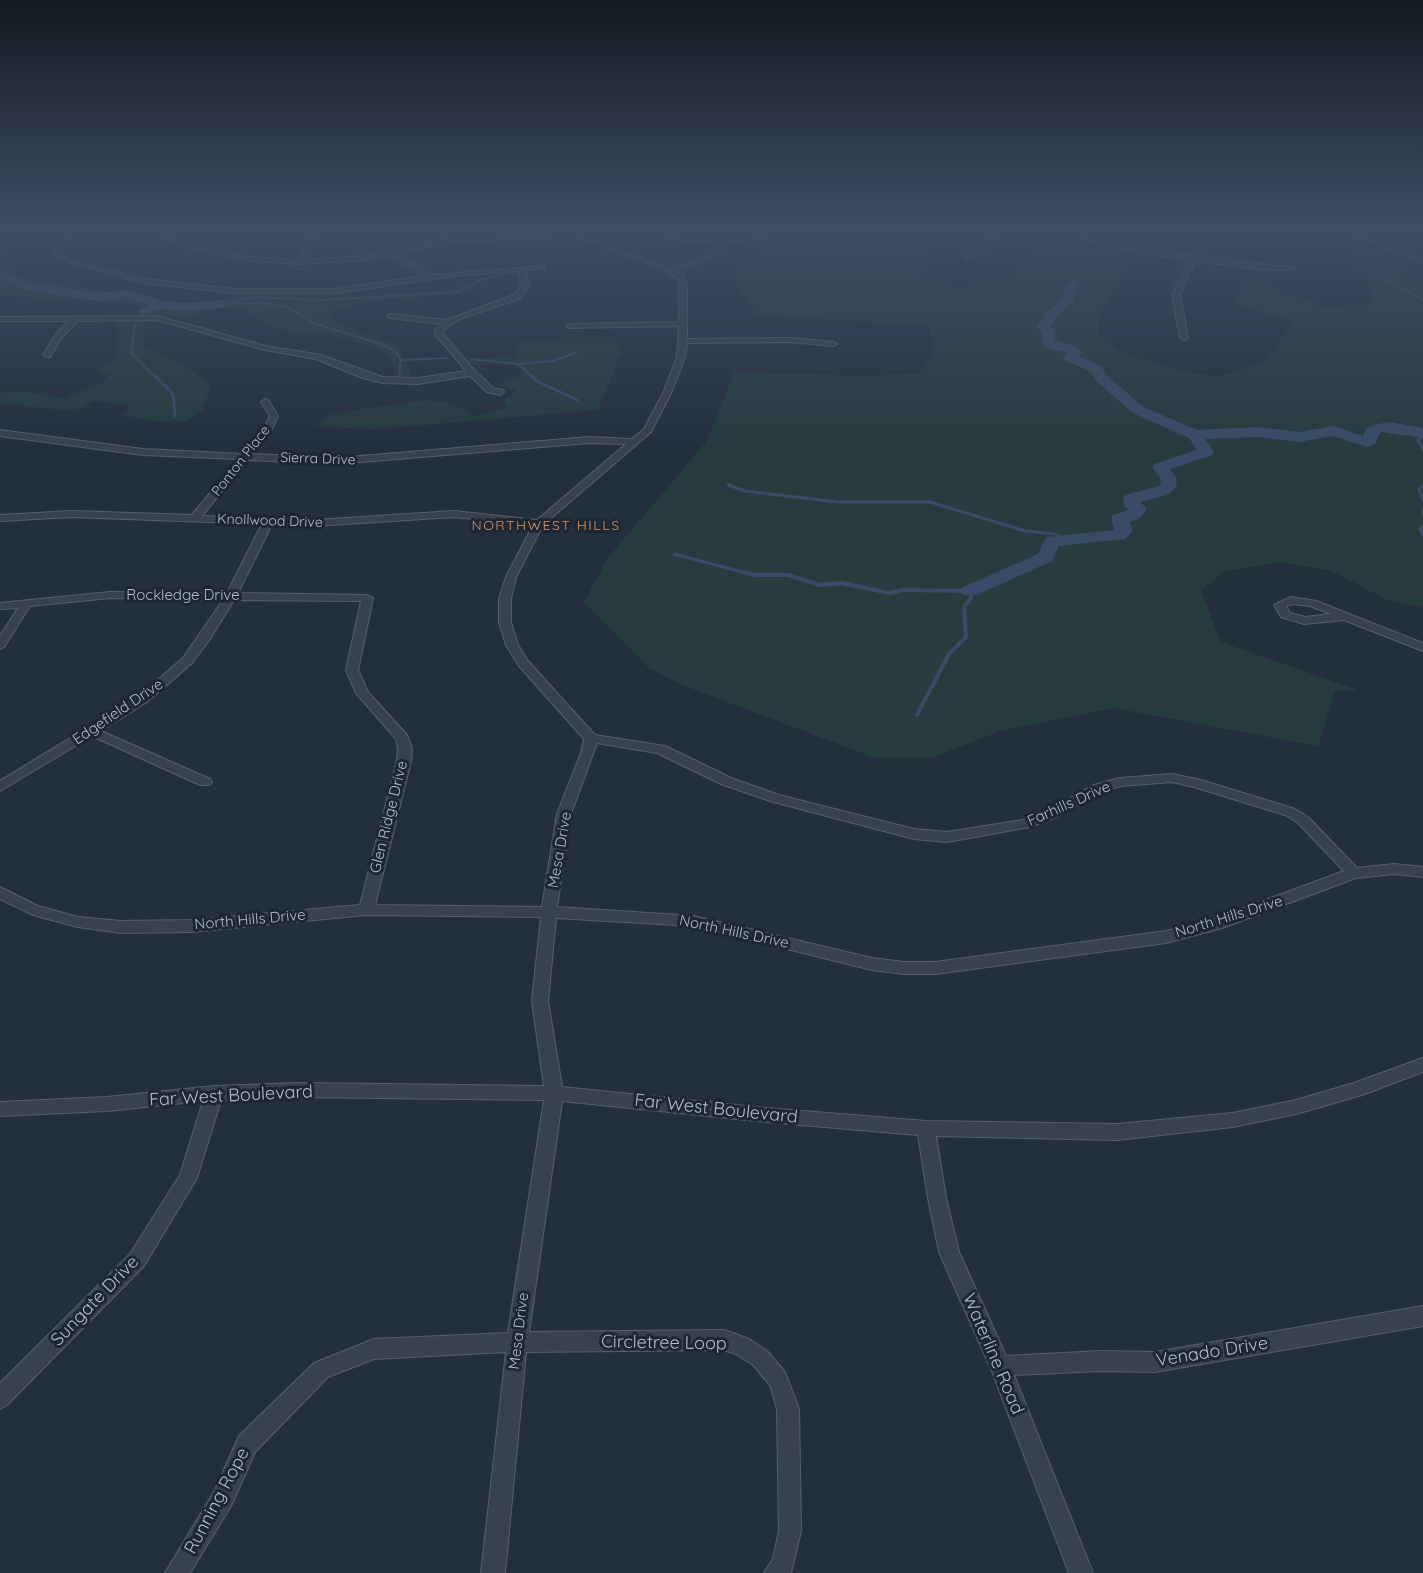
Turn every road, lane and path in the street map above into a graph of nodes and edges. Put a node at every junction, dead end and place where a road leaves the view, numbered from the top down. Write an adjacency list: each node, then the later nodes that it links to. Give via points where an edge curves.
1 (512, 298): 7 (street)
2 (682, 298): 8 (street)
3 (1177, 298): 10 (street)
4 (391, 316): 7 (street)
5 (76, 318): 6 (street); 13 (street); 14 (street, via 167,320 265,348 318,357 383,380 418,381)
6 (0, 319)
7 (447, 322): 14 (street, via 439,334)
8 (682, 324): 9 (street); 11 (street)
9 (570, 326)
10 (1184, 338)
11 (683, 341): 12 (street, via 790,340); 18 (street, via 681,357 657,417)
12 (833, 344)
13 (47, 355)
14 (472, 373): 15 (street, via 490,390)
15 (500, 392)
16 (265, 402): 19 (street, Ponton Place, via 274,416)
17 (0, 433): 19 (street, Sierra Drive, via 143,452)
18 (636, 442): 19 (street, Sierra Drive, via 589,440 359,461); 23 (street)
19 (245, 456): 21 (street, Ponton Place)
20 (0, 518): 21 (street, Knollwood Drive, via 72,513)
21 (195, 518): 22 (street, Knollwood Drive)
22 (269, 521): 23 (street, Knollwood Drive, via 354,522 454,514); 24 (street, Edgefield Drive)
23 (539, 523): 32 (street, via 511,577 505,599 505,622 523,663)
24 (231, 596): 25 (street, Rockledge Drive); 26 (street, Rockledge Drive, via 110,595); 31 (street, Edgefield Drive, via 187,661 143,699)
25 (367, 598): 38 (street, Glen Ridge Drive, via 352,670 362,693 402,738 405,748)
26 (27, 603): 27 (street, Rockledge Drive); 29 (street)
27 (0, 606)
28 (1345, 616): 30 (street)
29 (0, 645)
30 (1423, 647)
31 (93, 732): 33 (street); 34 (street, Edgefield Drive)
32 (591, 738): 36 (street, Farhills Drive, via 660,750 766,795 914,834 947,837 1025,824 1099,788 1120,782 1172,778 1290,812 1303,820); 39 (street, Mesa Drive, via 564,814)
33 (205, 782)
34 (0, 787)
35 (1423, 872): 36 (street, North Hills Drive, via 1394,869)
36 (1354, 873): 39 (street, North Hills Drive, via 1217,924 1166,937 934,968 872,964 694,921)
37 (0, 892): 38 (street, North Hills Drive, via 33,910 78,922 121,927 192,926)
38 (366, 909): 39 (street, North Hills Drive)
39 (549, 912): 42 (street, Mesa Drive, via 540,1000)
40 (1423, 1065): 44 (street, Far West Boulevard, via 1296,1107 1176,1128 1117,1132)
41 (214, 1093): 42 (street, Far West Boulevard); 43 (street, Far West Boulevard); 48 (street, Sungate Drive, via 189,1178 137,1260)
42 (554, 1093): 44 (street, Far West Boulevard); 46 (street, Mesa Drive)
43 (0, 1109)
44 (926, 1128): 47 (street, Waterline Road, via 949,1251)
45 (1423, 1316): 47 (street, Venado Drive, via 1155,1362)
46 (517, 1342): 49 (street, Running Rope, via 374,1348 321,1370 247,1444 223,1498); 50 (street, Mesa Drive); 51 (street, Circletree Loop, via 724,1340 760,1358 778,1379 788,1409 790,1532 783,1564)
47 (1000, 1366): 52 (street, Waterline Road)
48 (0, 1398)
49 (177, 1573)
50 (493, 1573)
51 (776, 1573)
52 (1081, 1573)

